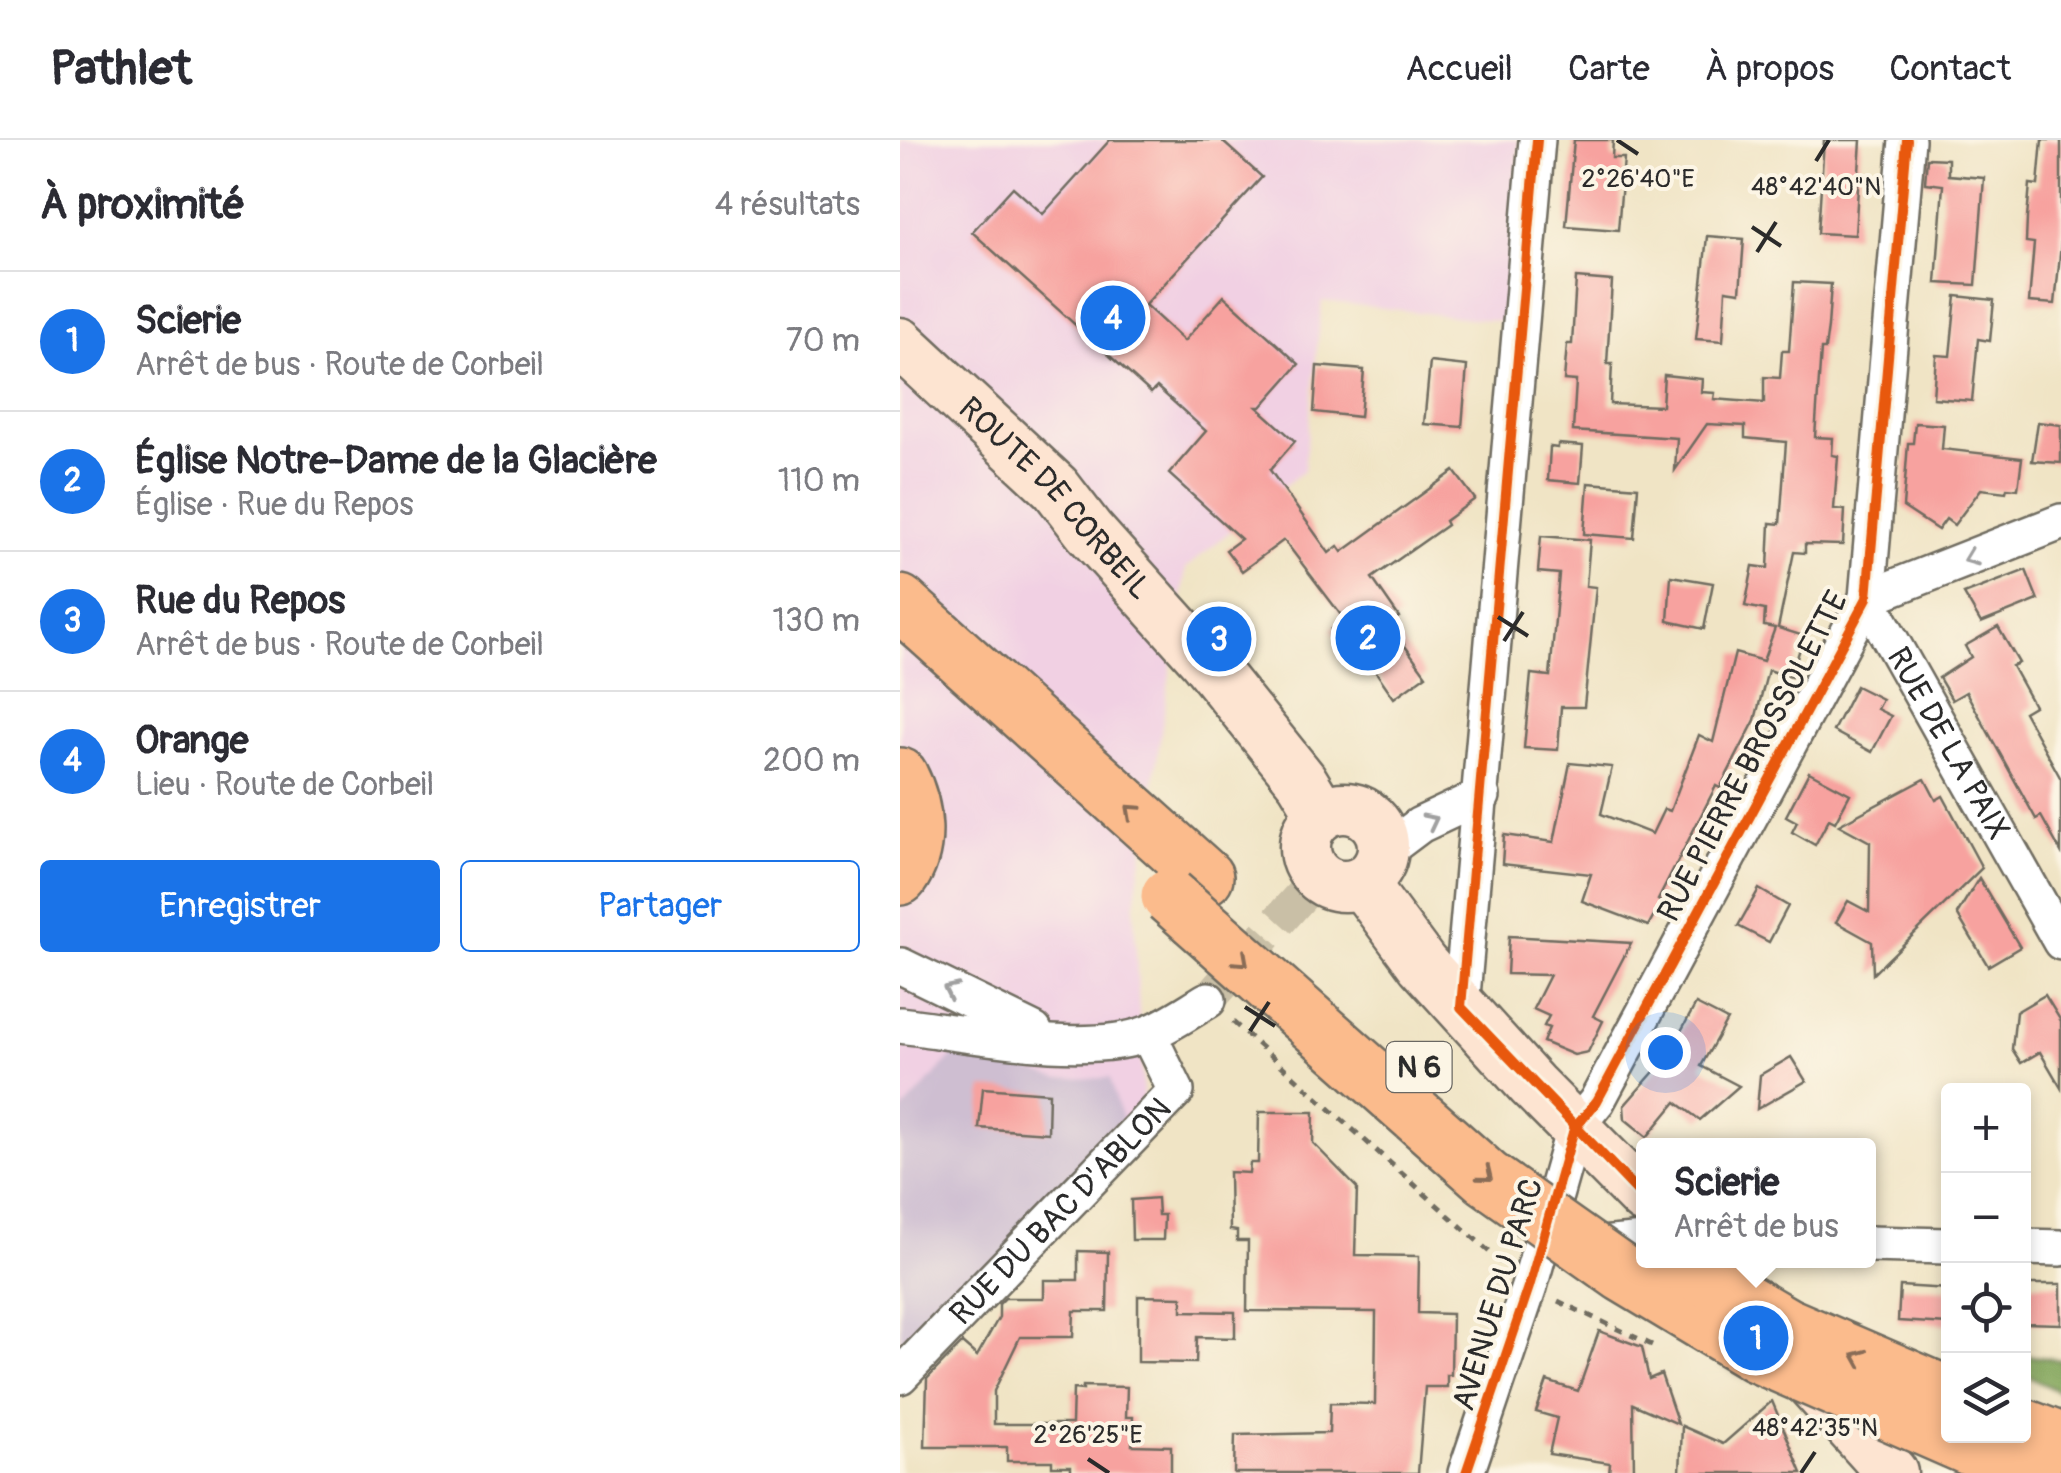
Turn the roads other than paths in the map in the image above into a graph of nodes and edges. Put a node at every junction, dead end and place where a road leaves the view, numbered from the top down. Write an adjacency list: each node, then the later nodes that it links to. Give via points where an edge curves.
1 (1537, 140): 11 (street)
2 (1907, 140): 6 (street, RUE PIERRE BROSSOLETTE)
3 (900, 312): 9 (main road, ROUTE DE CORBEIL, via 1073,473)
4 (900, 343): 9 (main road, ROUTE DE CORBEIL, via 1056,488)
5 (2061, 522): 6 (street, one-way to 6)
6 (1866, 598): 16 (street, RUE DE LA PAIX); 24 (street, RUE PIERRE BROSSOLETTE, via 1596,1101)
7 (900, 604): 15 (main road, N 6, one-way to 7)
8 (900, 653): 15 (main road, N 6)
9 (1204, 659): 12 (main road, ROUTE DE CORBEIL)
10 (900, 776): 14 (main road, via 915,823)
11 (1482, 796): 13 (street, one-way to 11, via 1420,825); 20 (street)
12 (1322, 814): 13 (main road, via 1347,808 1369,816 1383,838); 13 (main road, via 1305,844 1318,877 1336,886)
13 (1373, 867): 20 (main road, via 1422,964)
14 (900, 876)
15 (1187, 886): 26 (main road, N 6, via 1512,1150); 38 (main road, N 6, one-way to 38, bridge, via 1488,1178 1623,1274 1756,1354)
16 (2061, 942)
17 (901, 964): 18 (street); 23 (street, one-way to 17)
18 (900, 975)
19 (1208, 1000): 22 (street)
20 (1462, 1007): 24 (main road)
21 (900, 1025): 23 (street)
22 (1148, 1034): 23 (street, via 1105,1044); 35 (street, RUE DU BAC D'ABLON, via 1176,1090)
23 (1062, 1043)
24 (1574, 1129): 25 (main road); 32 (street, AVENUE DU PARC)
25 (1636, 1190)
26 (1636, 1236)
27 (1636, 1243): 32 (street, AVENUE DU PARC)
28 (1876, 1244): 29 (street)
29 (1941, 1246)
30 (2031, 1247): 31 (street)
31 (2061, 1248)
32 (1538, 1251): 39 (street, AVENUE DU PARC)
33 (1688, 1268): 36 (main road, one-way to 33, bridge, via 1785,1324)
34 (1710, 1268): 40 (main road)
35 (900, 1376)
36 (1941, 1392)
37 (2061, 1442): 38 (main road, N 6)
38 (2017, 1453)
39 (1466, 1473)
40 (1892, 1473)

